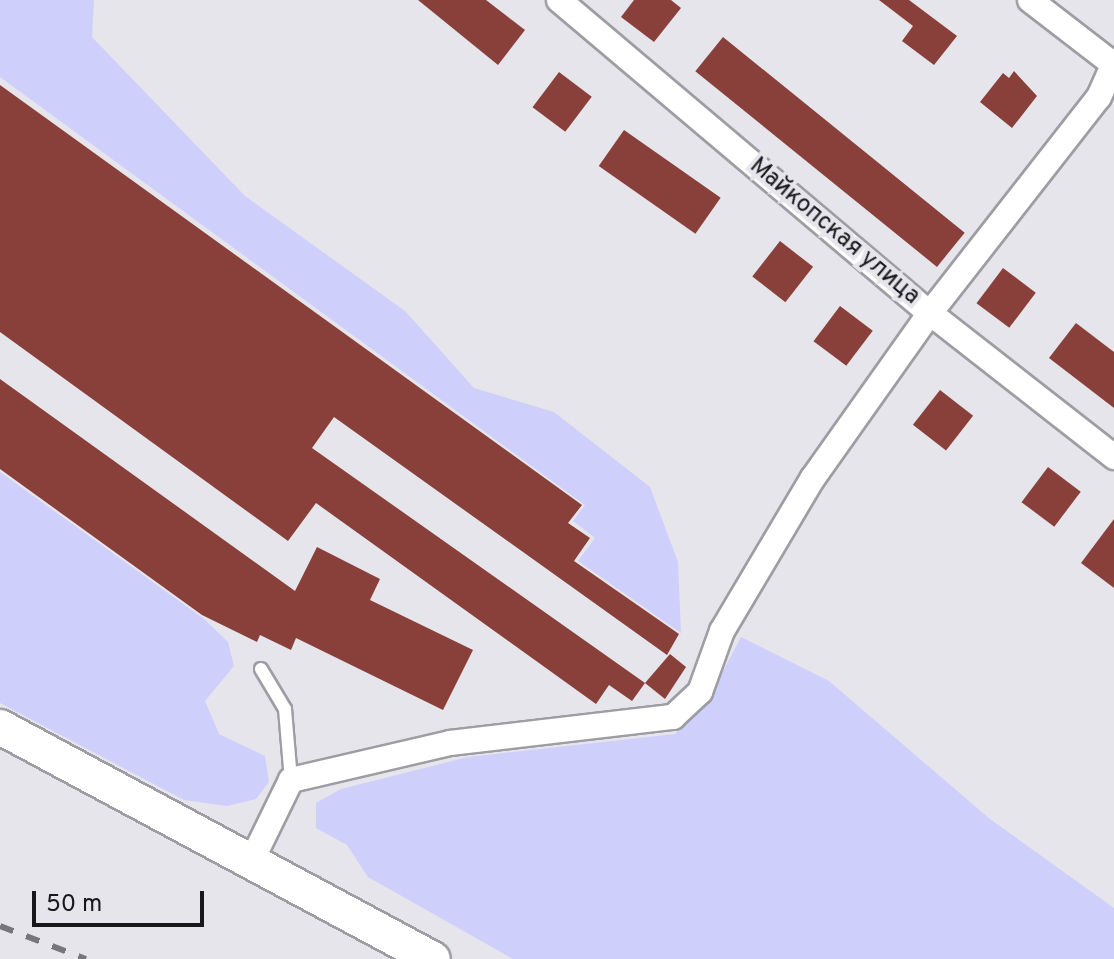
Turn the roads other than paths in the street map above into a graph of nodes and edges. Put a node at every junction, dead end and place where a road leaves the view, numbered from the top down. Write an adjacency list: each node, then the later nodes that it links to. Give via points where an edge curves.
1 (559, 0): 4 (street, Майкопская улица)
2 (1030, 0): 3 (street)
3 (1114, 63): 4 (street, via 1099,97)
4 (930, 313): 5 (street, Майкопская улица); 8 (street, via 813,478 722,631 700,692 673,717 450,743)
5 (1114, 457)
6 (261, 669): 8 (lane, via 285,709)
7 (0, 727): 9 (street)
8 (291, 780): 9 (street)
9 (252, 860): 10 (street)
10 (433, 959)

